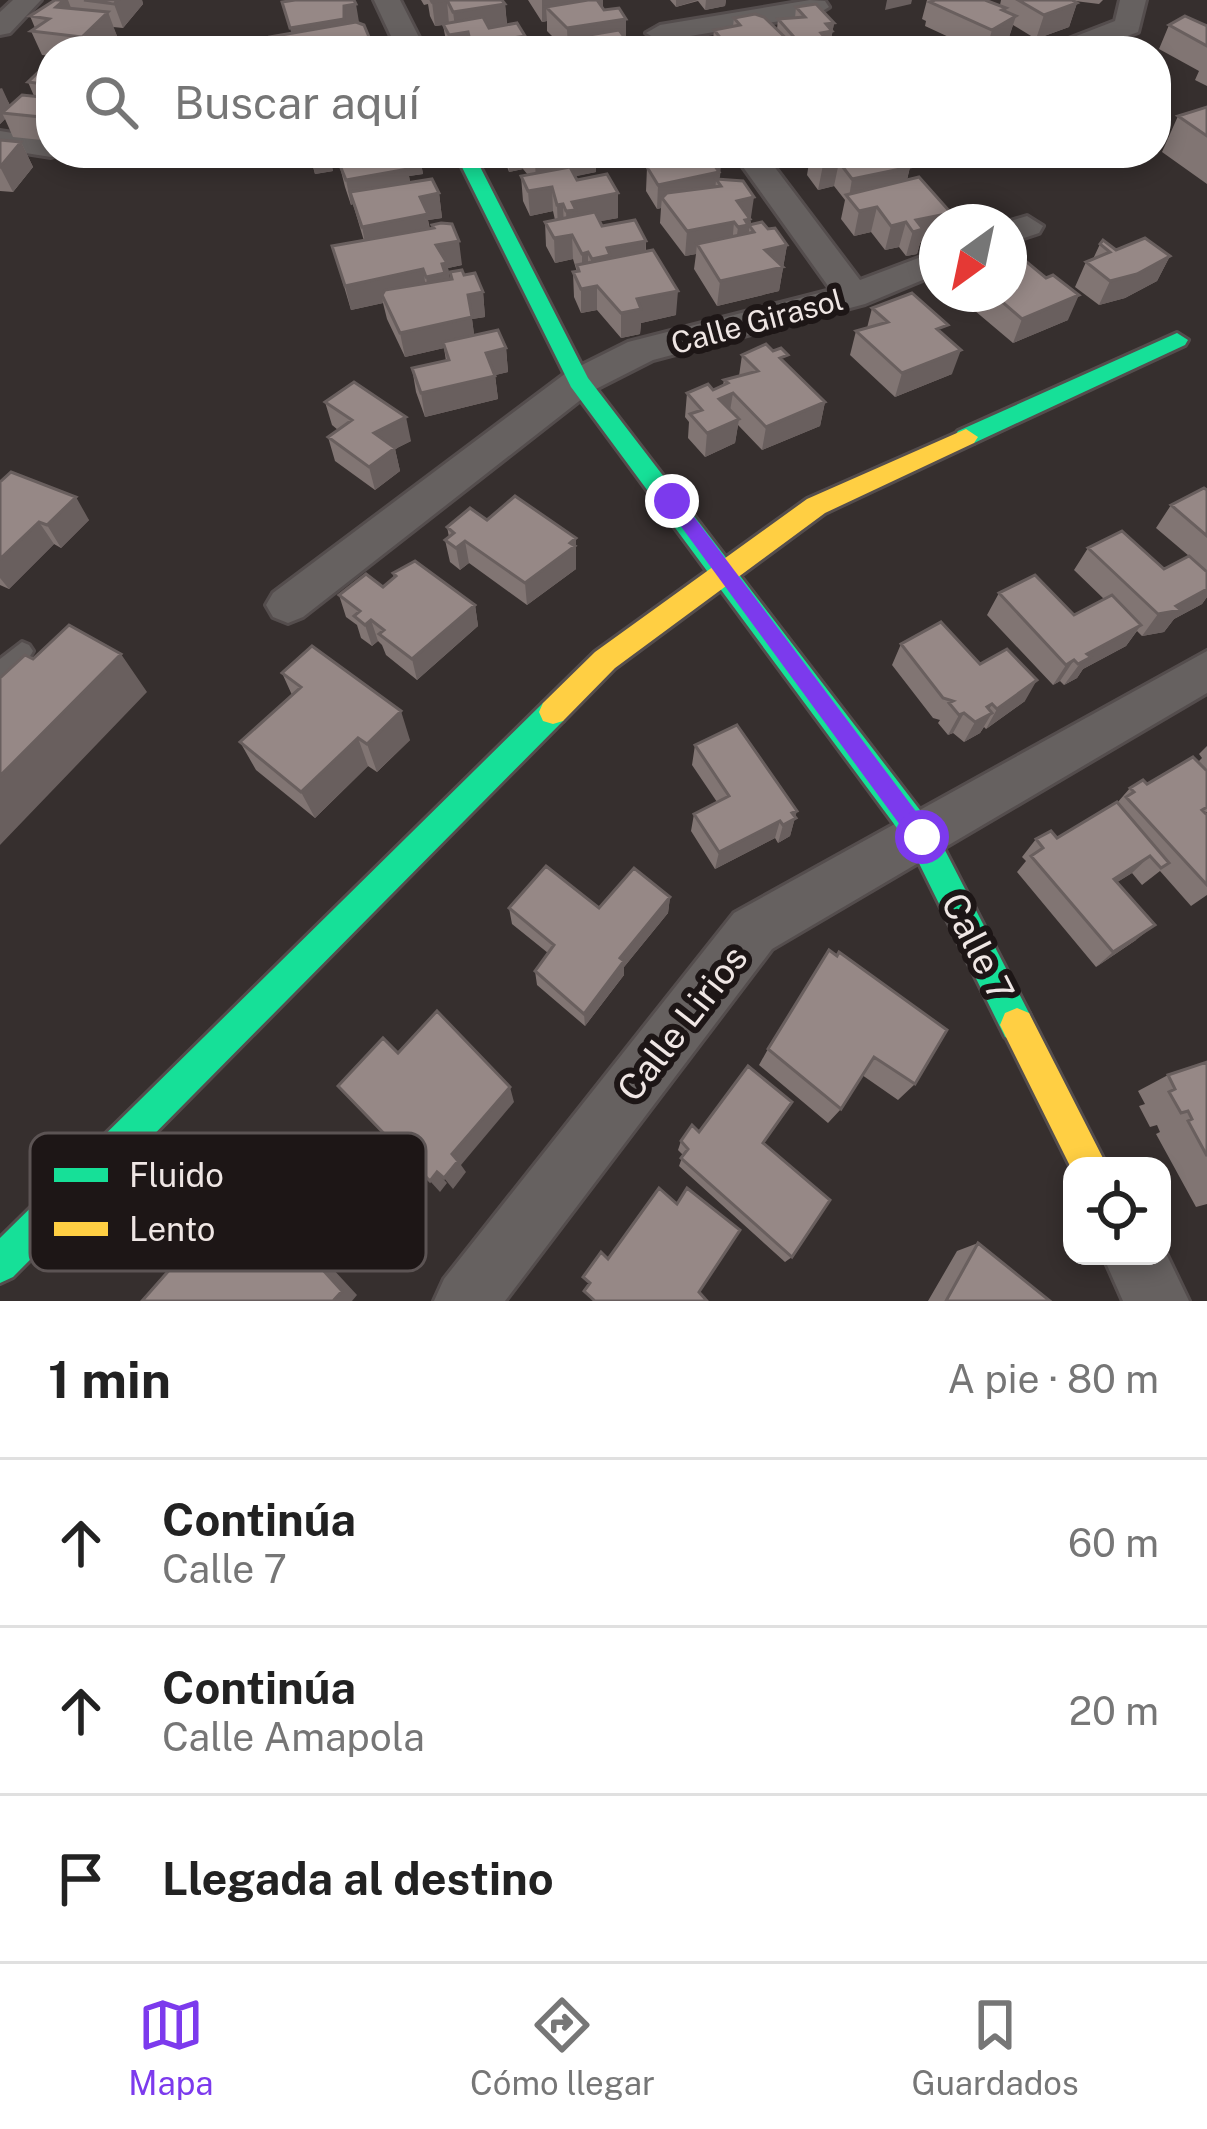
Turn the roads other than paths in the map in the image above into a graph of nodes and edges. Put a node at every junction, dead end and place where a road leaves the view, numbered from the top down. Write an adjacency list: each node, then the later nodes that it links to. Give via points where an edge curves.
1 (28, 0): 5 (street)
2 (387, 0): 7 (street)
3 (1133, 0): 8 (street, via 1128,26)
4 (816, 7): 6 (street)
5 (0, 27)
6 (660, 34)
7 (405, 36)
8 (1102, 36)
9 (0, 140): 10 (street)
10 (36, 146)
11 (472, 168): 16 (street, Calle 7)
12 (759, 168): 14 (street)
13 (919, 269): 14 (street, Calle Girasol)
14 (853, 296): 16 (street, Calle Girasol, via 641,351)
15 (1177, 340): 17 (street, via 816,506)
16 (579, 382): 17 (street, Calle 7); 18 (street, Calle Girasol, via 343,536)
17 (725, 569): 22 (street, Calle 7); 23 (street, via 605,660)
18 (289, 605)
19 (22, 651): 21 (lane)
20 (1207, 670): 22 (street, Calle Lirios)
21 (0, 673)
22 (922, 837): 24 (street, Calle 7); 28 (street, Calle Lirios, via 753,931)
23 (131, 1133)
24 (1083, 1157)
25 (30, 1234): 26 (street)
26 (0, 1264)
27 (1139, 1265): 29 (street)
28 (466, 1301)
29 (1157, 1301)

